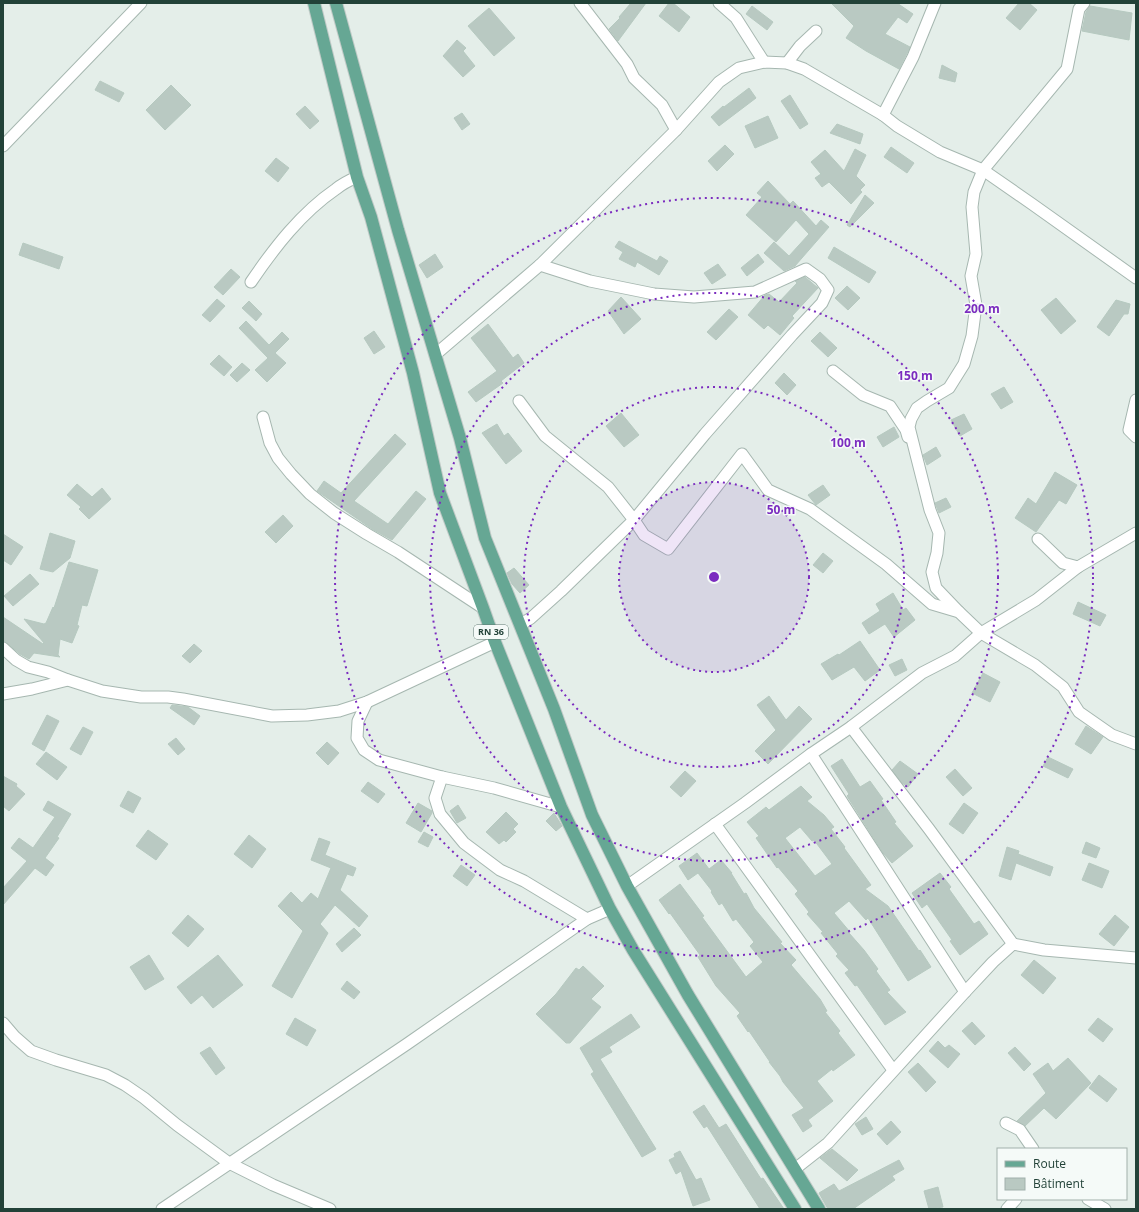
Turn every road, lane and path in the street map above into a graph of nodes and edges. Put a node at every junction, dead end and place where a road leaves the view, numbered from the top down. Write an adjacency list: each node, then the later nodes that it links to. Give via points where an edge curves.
1 (141, 3): 13 (street)
2 (314, 3): 15 (main road, RN 36)
3 (336, 3): 19 (main road, RN 36, via 398,230)
4 (580, 3): 12 (street, via 627,64 634,78 662,105)
5 (719, 3): 9 (street, via 736,18)
6 (935, 3): 11 (street, via 913,57)
7 (1084, 3): 14 (street, via 1079,9 1067,69)
8 (816, 31): 10 (street)
9 (764, 62): 10 (street); 12 (street, via 739,68 719,82)
10 (787, 63): 11 (street)
11 (883, 115): 14 (street, via 940,152)
12 (676, 130): 16 (street)
13 (3, 146)
14 (983, 170): 17 (street); 25 (street, via 974,192 972,207 976,254 971,276 976,305 972,336 964,364 949,388 917,408 911,419 909,427)
15 (357, 176): 18 (street, via 316,204 269,256); 30 (main road, RN 36, via 371,217 413,373 440,493)
16 (540, 265): 19 (street); 26 (street, via 590,281 654,294 694,298 755,292 806,269 820,279 828,290 822,303)
17 (1136, 278)
18 (251, 282)
19 (436, 354): 32 (main road, RN 36, via 485,538)
20 (833, 371): 25 (street, via 863,396 890,406 906,430)
21 (1136, 400): 24 (street, via 1129,430)
22 (519, 401): 26 (street, via 545,436 608,487)
23 (264, 417): 30 (street, via 270,443 278,458 310,494 334,513)
24 (1136, 437)
25 (919, 466): 31 (street, via 930,510 939,533 932,572 936,588)
26 (634, 520): 31 (street, via 644,535 668,548 742,454 768,490 810,509 886,564 932,604); 32 (street, via 561,591)
27 (1136, 533): 29 (street)
28 (1038, 539): 29 (street, via 1063,562)
29 (1078, 567): 33 (street, via 1036,600)
30 (483, 608): 34 (main road, RN 36)
31 (959, 612): 33 (street)
32 (520, 625): 45 (main road, RN 36, via 554,709 592,815)
33 (981, 633): 39 (street, via 955,656 922,673); 40 (street, via 1035,665 1063,687 1079,712 1112,735)
34 (495, 642): 38 (street); 43 (main road, RN 36)
35 (3, 648): 36 (street, via 28,667)
36 (68, 680): 37 (street); 38 (street, via 102,691 184,699 272,716 339,711)
37 (3, 694)
38 (367, 702): 42 (street, via 358,722 357,738 364,750 379,760)
39 (851, 727): 41 (street); 48 (street)
40 (1136, 744)
41 (812, 754): 44 (street); 50 (street)
42 (442, 777): 43 (street, via 494,788); 47 (street, via 435,798 440,814 464,843 500,870 524,881)
43 (560, 807): 46 (main road, RN 36)
44 (715, 824): 45 (street); 52 (street)
45 (627, 886): 56 (main road, RN 36, via 688,995)
46 (610, 909): 47 (street); 61 (main road, RN 36)
47 (587, 919): 55 (street)
48 (1013, 944): 49 (street, via 1044,950); 50 (street)
49 (1136, 958)
50 (965, 992): 52 (street)
51 (3, 1023): 55 (street, via 15,1038 31,1051 106,1075 125,1085)
52 (893, 1070): 56 (street, via 828,1143)
53 (1006, 1123): 54 (street, via 1020,1130)
54 (1032, 1148)
55 (229, 1163): 59 (street); 60 (street)
56 (795, 1169): 62 (main road, RN 36)
57 (1015, 1200): 63 (street)
58 (1090, 1200): 64 (street)
59 (162, 1209)
60 (330, 1209)
61 (795, 1209)
62 (819, 1209)
63 (1007, 1209)
64 (1105, 1209)

